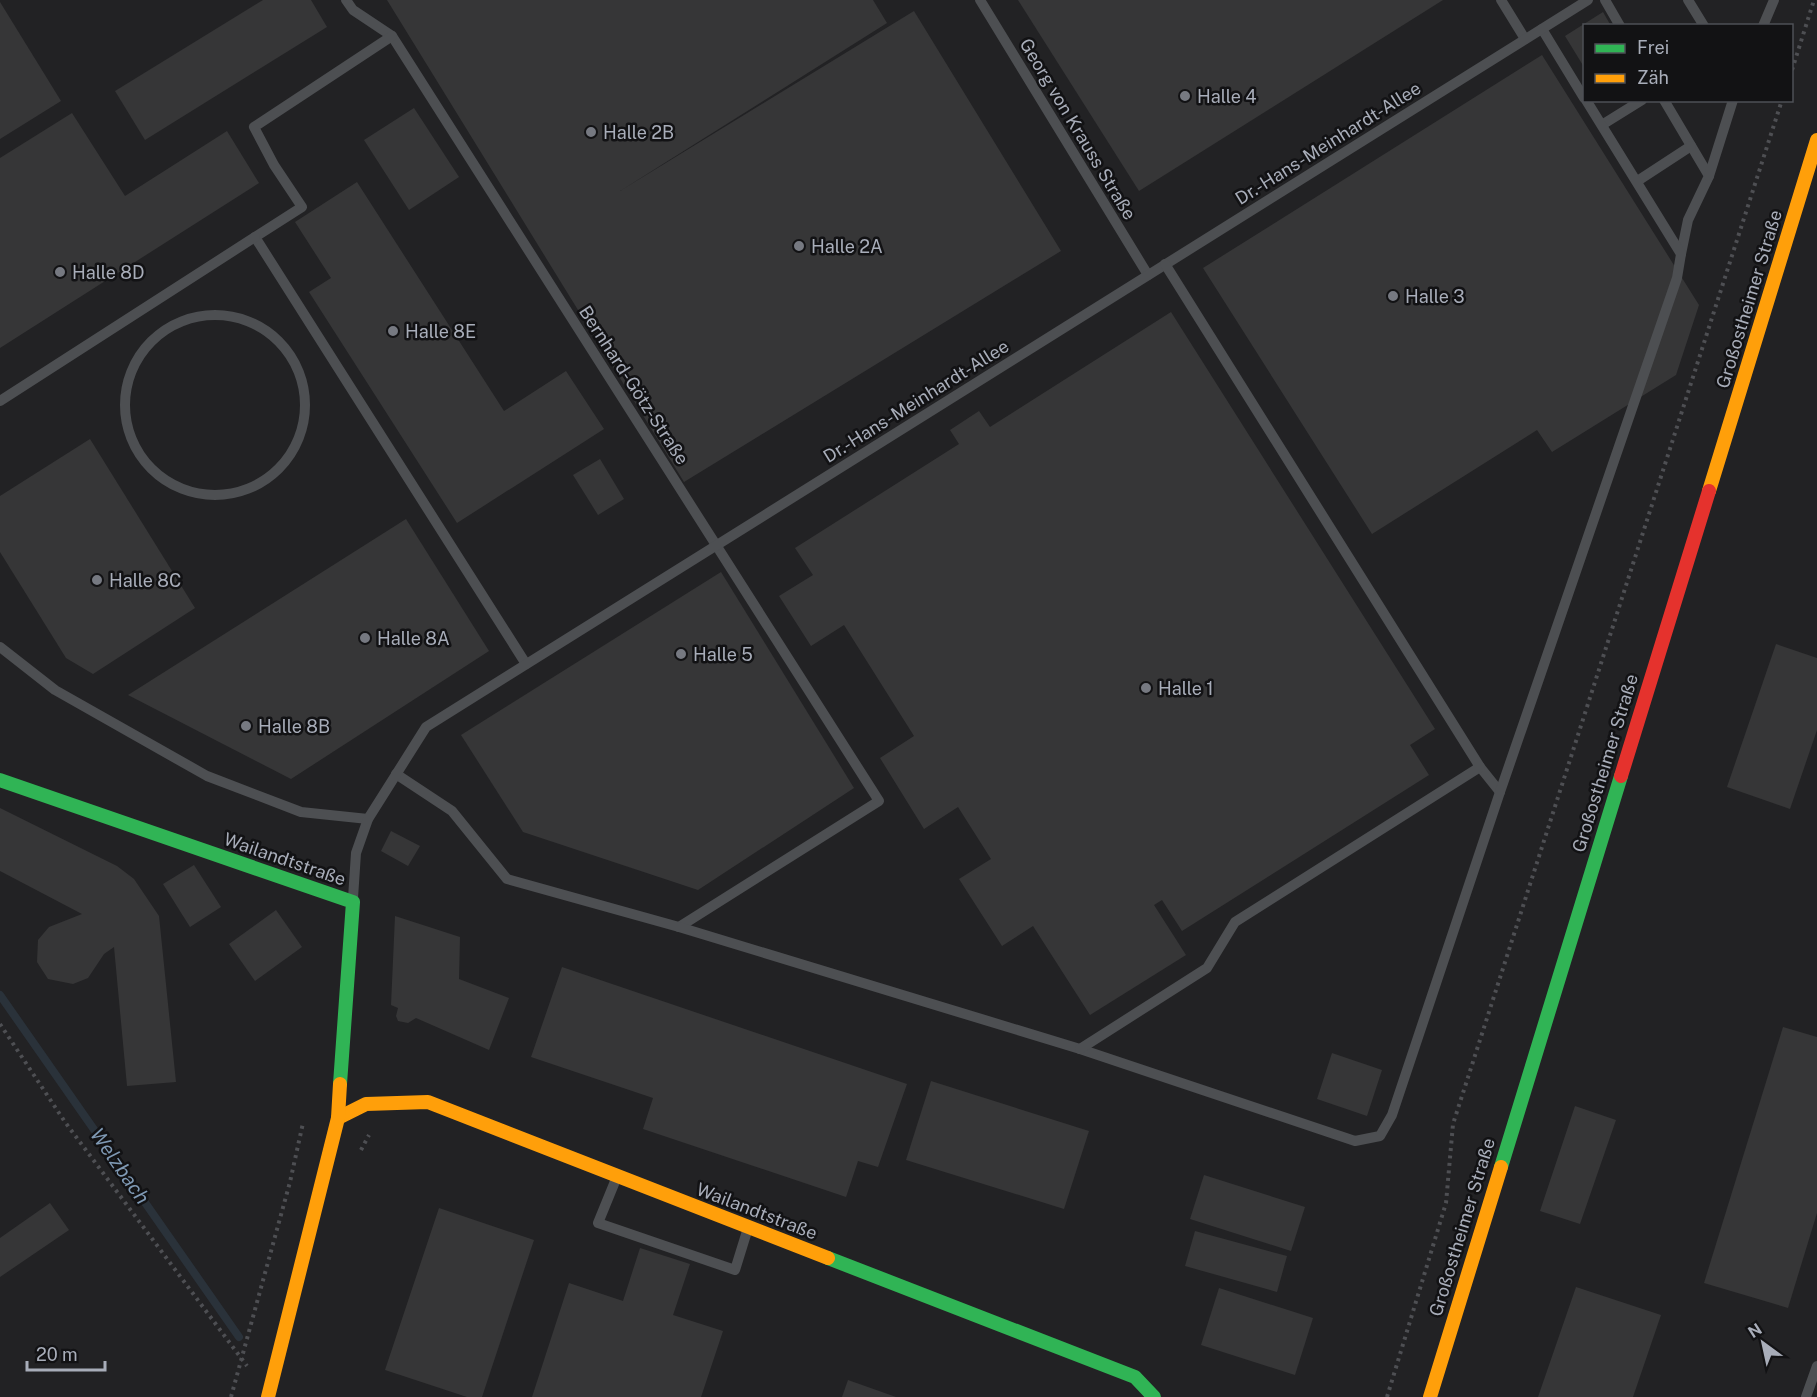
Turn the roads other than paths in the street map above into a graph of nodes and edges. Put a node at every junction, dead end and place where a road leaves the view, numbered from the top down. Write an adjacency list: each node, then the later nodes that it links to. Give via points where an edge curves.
1 (346, 0): 12 (lane, Bernhard-Götz-Straße, via 353,10)
2 (980, 0): 27 (lane, Georg von Krauss Straße)
3 (1501, 0): 13 (lane)
4 (1588, 0): 11 (lane, Dr.-Hans-Meinhardt-Allee)
5 (1605, 0): 8 (lane)
6 (1688, 0): 9 (lane)
7 (1774, 0): 10 (lane)
8 (1619, 24)
9 (1703, 24)
10 (1764, 24)
11 (1542, 29): 13 (lane, Dr.-Hans-Meinhardt-Allee); 14 (lane)
12 (392, 36): 24 (lane, via 254,127 302,207); 30 (lane, Bernhard-Götz-Straße)
13 (1525, 39): 26 (lane, Dr.-Hans-Meinhardt-Allee)
14 (1583, 96)
15 (1587, 102): 25 (lane)
16 (1639, 102): 19 (lane)
17 (1665, 102): 21 (lane)
18 (1732, 102): 22 (lane)
19 (1605, 123)
20 (1817, 140): 47 (street, Großostheimer Straße)
21 (1691, 146): 22 (lane); 23 (lane)
22 (1709, 176): 25 (lane, via 1688,220)
23 (1639, 180)
24 (255, 237): 29 (lane); 32 (lane)
25 (1681, 254): 36 (lane, via 1673,289)
26 (1165, 264): 27 (lane, Dr.-Hans-Meinhardt-Allee); 33 (lane)
27 (1148, 275): 30 (lane, Dr.-Hans-Meinhardt-Allee)
28 (163, 330): 28 (lane, via 132,364 123,414 147,469 197,496 254,489 294,452 307,404 294,359 257,324 207,314)
29 (0, 401)
30 (717, 545): 32 (lane, Dr.-Hans-Meinhardt-Allee); 39 (lane, Bernhard-Götz-Straße, via 879,801)
31 (0, 646): 37 (lane, via 55,690 207,776 301,812)
32 (526, 664): 34 (lane, Dr.-Hans-Meinhardt-Allee, via 426,727)
33 (1480, 767): 36 (lane); 40 (lane, via 1235,922 1207,968)
34 (396, 774): 37 (lane, Dr.-Hans-Meinhardt-Allee); 39 (lane, via 452,811 507,879)
35 (0, 780): 38 (street, Wailandtstraße)
36 (1500, 792): 40 (lane, via 1392,1115 1380,1136 1355,1141)
37 (368, 819): 38 (lane, Dr.-Hans-Meinhardt-Allee, via 356,854)
38 (353, 902): 41 (street, Wailandtstraße)
39 (679, 927): 40 (lane)
40 (1080, 1048)
41 (338, 1118): 42 (street, Wailandtstraße, via 366,1104 428,1102); 45 (street, Wailandtstraße)
42 (618, 1176): 43 (street, Wailandtstraße); 43 (lane, via 598,1223 735,1270)
43 (748, 1227): 46 (street, Wailandtstraße, via 1135,1377)
44 (1817, 1366): 48 (lane)
45 (268, 1397)
46 (1154, 1397)
47 (1430, 1397)
48 (1806, 1397)

